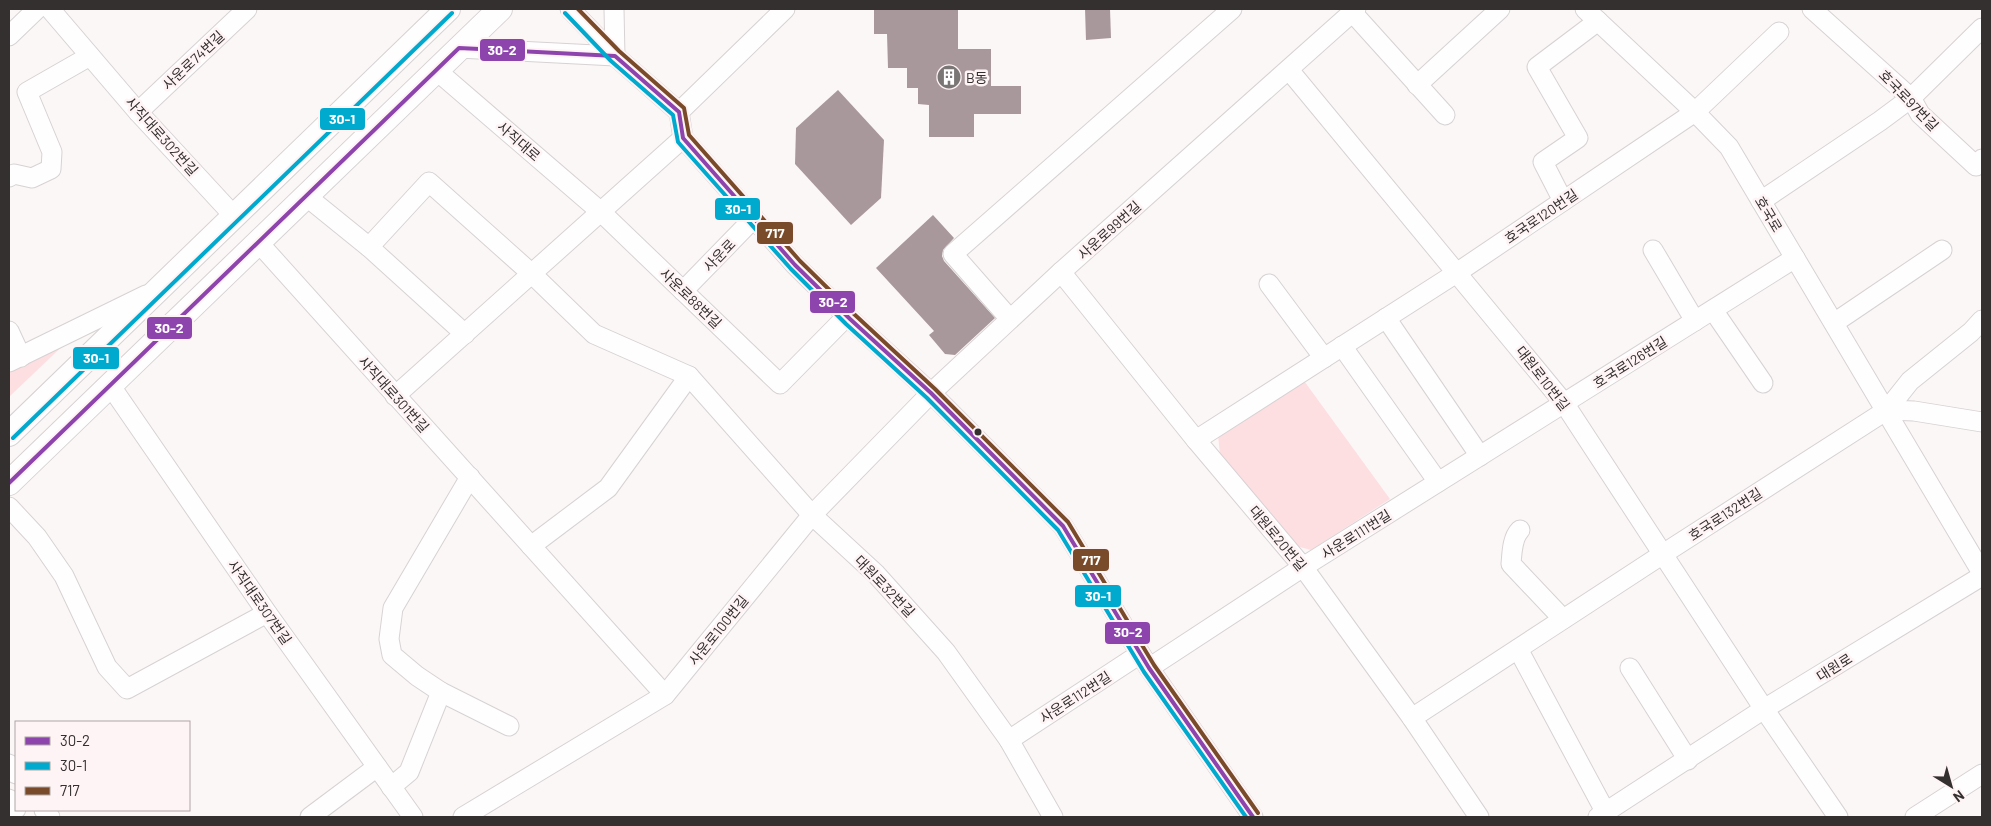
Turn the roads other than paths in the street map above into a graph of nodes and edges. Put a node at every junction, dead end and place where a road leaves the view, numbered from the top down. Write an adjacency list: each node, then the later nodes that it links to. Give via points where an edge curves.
1 (38, 9): 16 (street)
2 (50, 9): 18 (street, 사직대로302번길)
3 (247, 9): 24 (street, 사운로74번길)
4 (500, 9): 17 (main road)
5 (570, 9): 19 (street)
6 (614, 9): 19 (street)
7 (785, 9): 25 (street)
8 (1232, 9): 51 (street, via 953,254)
9 (1500, 9): 22 (street)
10 (1812, 9): 23 (street, 호국로97번길)
11 (1354, 10): 21 (street, 사운로99번길); 22 (street)
12 (437, 14): 35 (main road)
13 (1592, 15): 26 (street, 호국로); 32 (street, 호국로, via 1537,66 1578,138 1543,162)
14 (1982, 28): 23 (street)
15 (1779, 32): 26 (street)
16 (9, 36)
17 (459, 48): 19 (street); 20 (main road)
18 (90, 56): 24 (street, 사직대로302번길); 30 (street, via 26,92 52,152 51,170 32,178)
19 (615, 56): 25 (street)
20 (436, 70): 31 (main road); 34 (street, 사직대로)
21 (1289, 70): 42 (street, 사운로99번길); 43 (street, 대원로10번길)
22 (1418, 85): 27 (street)
23 (1911, 98): 29 (street, 호국로97번길, via 1920,114 1976,166); 33 (street)
24 (138, 112): 35 (street, 사직대로302번길)
25 (679, 112): 28 (street)
26 (1695, 112): 32 (street, 호국로120번길); 33 (street, 호국로, via 1728,147)
27 (1445, 115)
28 (683, 138): 34 (street); 36 (street)
29 (1982, 159)
30 (12, 176)
31 (306, 196): 37 (main road); 38 (street)
32 (1563, 201): 43 (street, 호국로120번길)
33 (1762, 201): 41 (street, 호국로)
34 (601, 212): 44 (street); 47 (street, 사운로88번길)
35 (234, 216): 46 (main road)
36 (754, 218): 47 (street, 사운로); 49 (street)
37 (258, 242): 62 (main road); 64 (street, 사직대로301번길)
38 (369, 247): 44 (street, via 429,182); 56 (street)
39 (1653, 250): 52 (street)
40 (1942, 250): 53 (street)
41 (1795, 258): 48 (street, 호국로126번길); 53 (street, 호국로)
42 (1061, 272): 51 (street, 사운로99번길); 69 (street, 대원로20번길)
43 (1458, 272): 50 (street, 호국로120번길); 65 (street, 대원로10번길)
44 (532, 274): 56 (street); 60 (street, 대원로32번길, via 594,334)
45 (1269, 284): 58 (street)
46 (158, 289): 59 (street); 68 (main road)
47 (684, 291): 49 (street, 사운로88번길, via 780,384)
48 (1713, 310): 52 (street, 호국로126번길); 61 (street)
49 (846, 316): 63 (street)
50 (1386, 318): 57 (street, 호국로120번길); 70 (street)
51 (1010, 319): 63 (street, 사운로99번길)
52 (1696, 321): 65 (street, 호국로126번길)
53 (1834, 323): 66 (street, 호국로)
54 (1977, 326): 66 (street, via 1910,381)
55 (9, 331): 59 (street)
56 (465, 334): 64 (street)
57 (1342, 346): 58 (street, 호국로120번길); 72 (street)
58 (1324, 358): 69 (street, 호국로120번길)
59 (15, 360)
60 (689, 376): 75 (street, 대원로32번길); 77 (street, via 608,488)
61 (1763, 383)
62 (110, 385): 73 (main road); 81 (street, 사직대로307번길)
63 (931, 393): 75 (street, 사운로100번길); 84 (street, via 1063,526)
64 (395, 396): 71 (street, 사직대로301번길)
65 (1564, 403): 70 (street, 사운로111번길); 78 (street, 대원로10번길)
66 (1887, 410): 67 (street); 78 (street, 호국로132번길); 80 (street, 호국로)
67 (1982, 422)
68 (9, 434)
69 (1196, 440): 79 (street, 대원로20번길)
70 (1480, 456): 72 (street, 사운로111번길)
71 (470, 477): 77 (street, 사직대로301번길); 86 (street, via 392,608 389,639 392,655)
72 (1438, 482): 79 (street, 사운로111번길)
73 (9, 483)
74 (9, 507): 81 (street, via 37,537 64,576 106,667 128,689)
75 (812, 515): 87 (street, 사운로100번길); 91 (street, 대원로32번길, via 876,574 946,652)
76 (1520, 530): 82 (street, via 1516,533 1511,564)
77 (531, 546): 87 (street, 사직대로301번길)
78 (1663, 554): 82 (street, 호국로132번길); 88 (street, 대원로10번길)
79 (1303, 567): 84 (street, 사운로111번길); 89 (street, 대원로20번길)
80 (1982, 572): 88 (street, 대원로)
81 (267, 613): 93 (street, 사직대로307번길)
82 (1563, 619): 83 (street, 호국로132번길)
83 (1518, 649): 89 (street, 호국로132번길); 97 (street)
84 (1144, 661): 91 (street, 사운로112번길); 102 (street)
85 (1630, 668): 92 (street)
86 (441, 692): 90 (street); 95 (street, via 409,772)
87 (665, 695): 100 (street, 사운로100번길)
88 (1764, 710): 92 (street, 대원로); 104 (street, 대원로10번길)
89 (1412, 718): 103 (street, 대원로20번길)
90 (510, 726)
91 (1009, 740): 101 (street, 대원로32번길)
92 (1688, 760): 97 (street, 대원로)
93 (377, 767): 95 (street, 사직대로307번길); 98 (street)
94 (1982, 774): 96 (street)
95 (391, 787): 99 (street, 사직대로307번길)
96 (1926, 814)
97 (1602, 815)
98 (310, 817)
99 (413, 817)
100 (463, 817)
101 (1053, 817)
102 (1253, 817)
103 (1479, 817)
104 (1838, 817)

